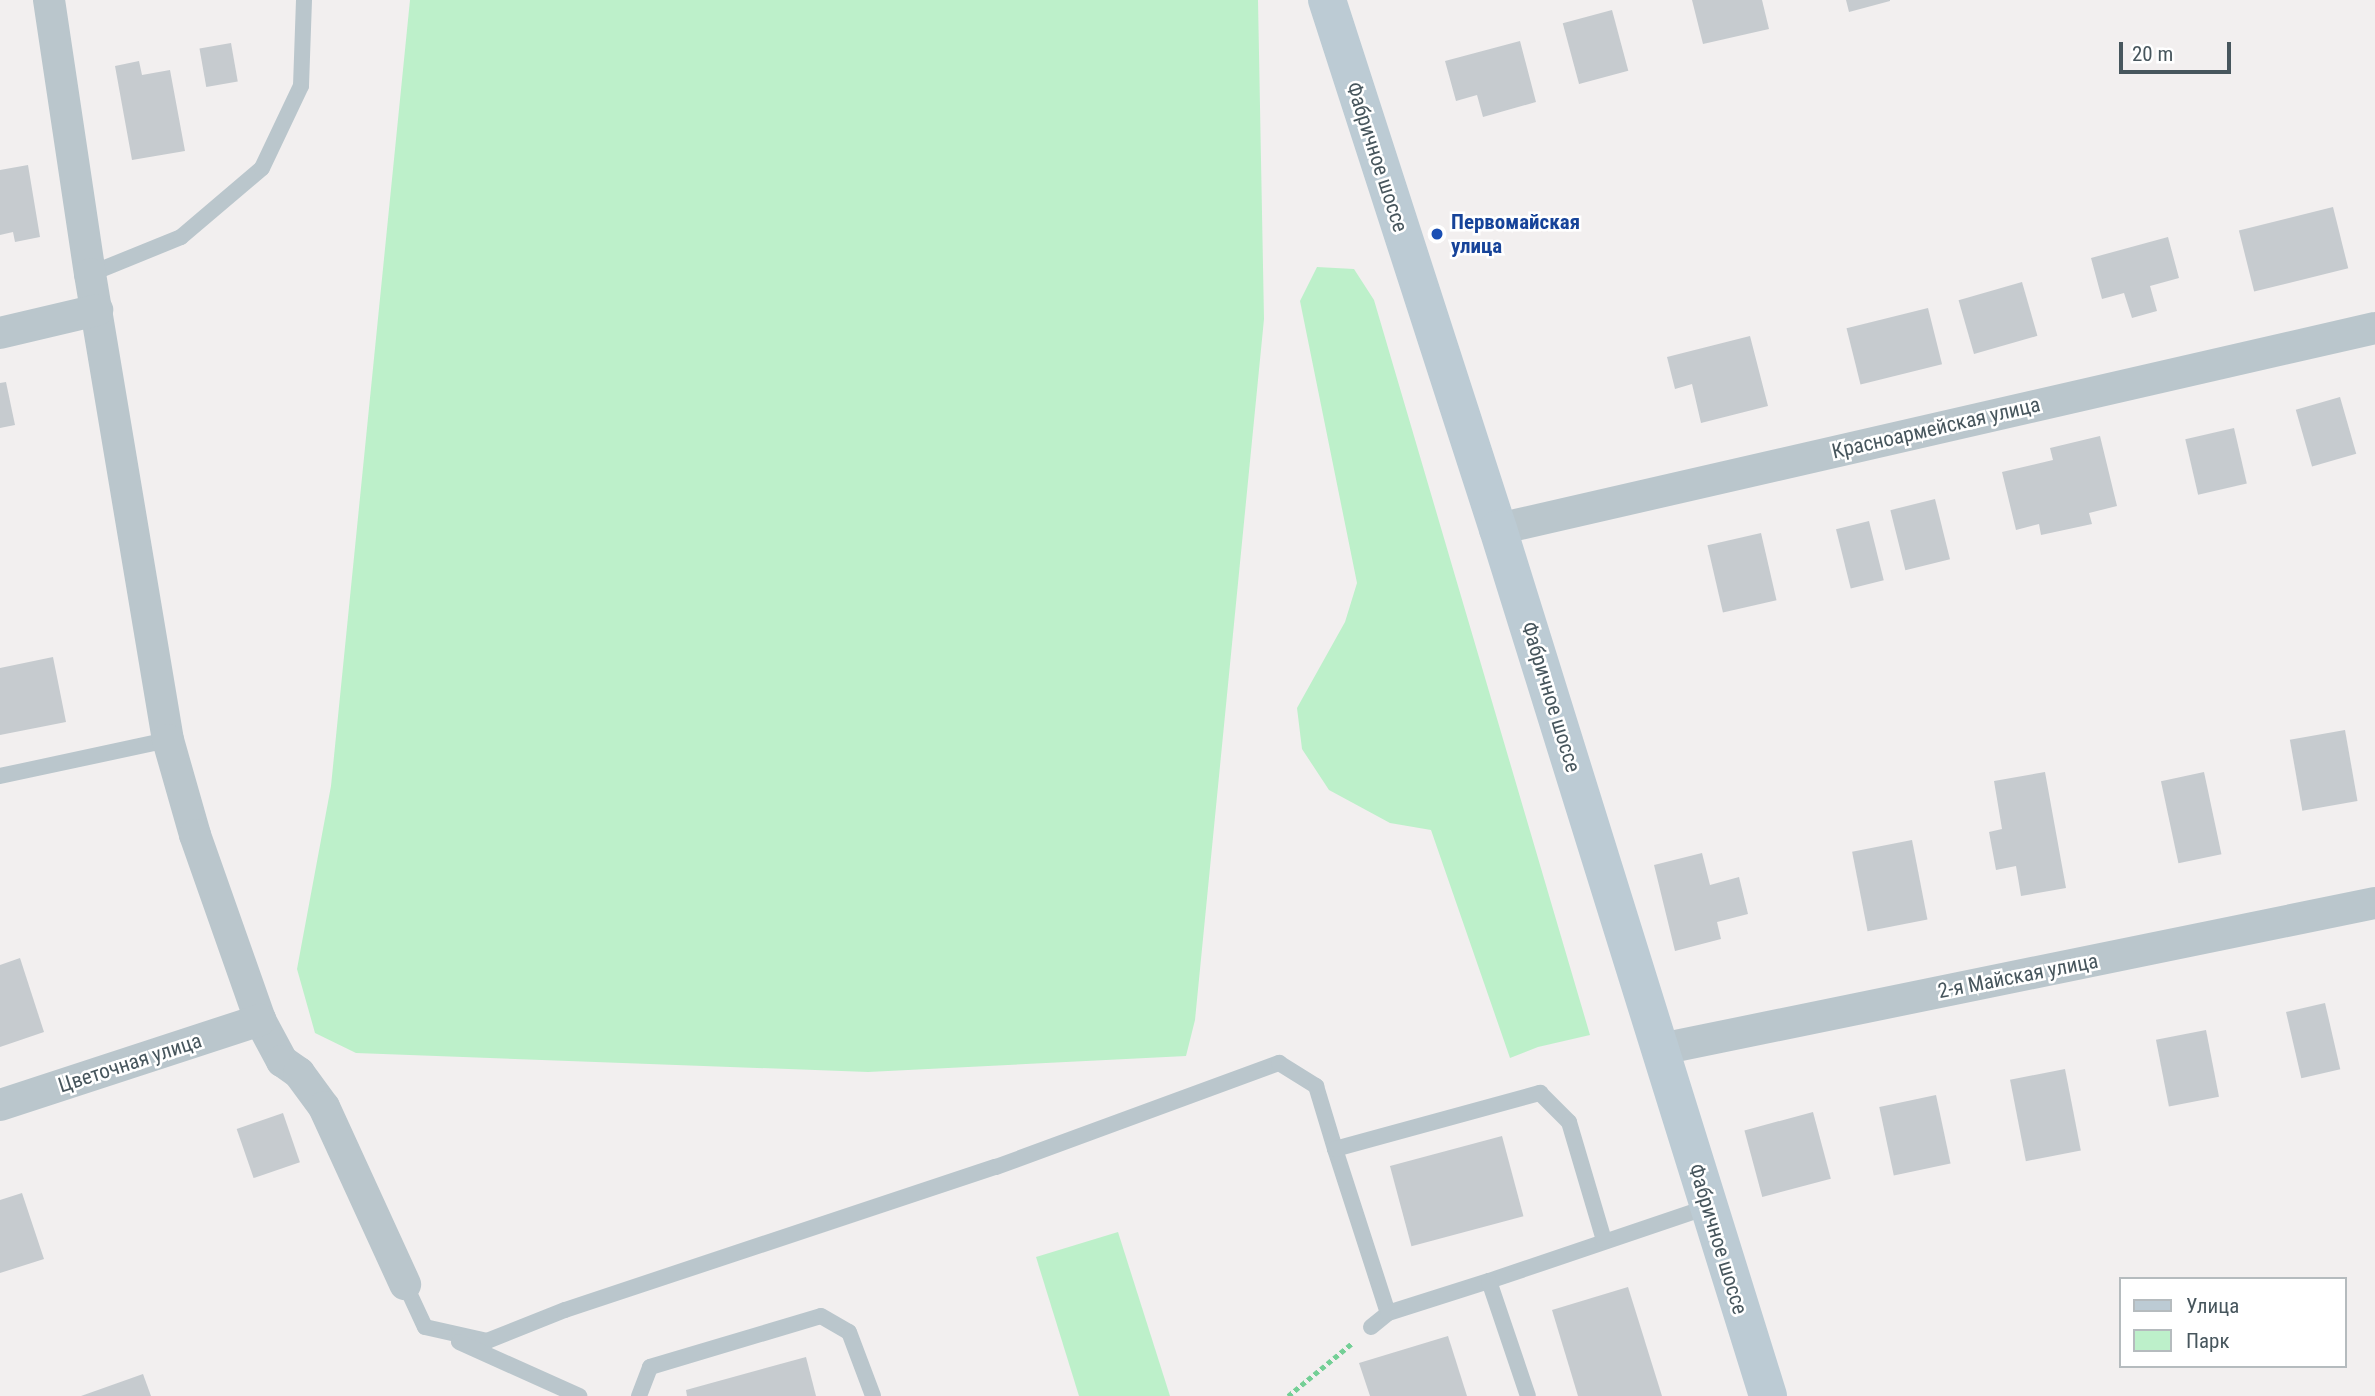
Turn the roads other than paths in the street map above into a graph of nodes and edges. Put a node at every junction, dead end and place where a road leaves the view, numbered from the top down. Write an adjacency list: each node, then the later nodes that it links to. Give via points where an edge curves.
1 (49, 0): 4 (street)
2 (304, 0): 4 (lane, via 301,86 262,168 181,237)
3 (1326, 0): 8 (main road, Фабричное шоссе)
4 (90, 274): 5 (street)
5 (97, 310): 7 (street); 9 (street)
6 (2375, 328): 8 (street, Красноармейская улица)
7 (0, 333)
8 (1498, 529): 13 (main road, Фабричное шоссе)
9 (168, 740): 10 (lane); 12 (street, via 195,835)
10 (0, 776)
11 (2375, 903): 13 (street, 2-я Майская улица)
12 (260, 1020): 14 (street, Цветочная улица); 19 (street, via 282,1061 299,1073 324,1107)
13 (1661, 1049): 16 (main road, Фабричное шоссе)
14 (0, 1105)
15 (1335, 1149): 17 (lane, via 1540,1093 1569,1122); 20 (lane); 21 (lane, via 1316,1086 1279,1063 996,1167 565,1310 487,1341)
16 (1707, 1207): 17 (lane); 27 (main road, Фабричное шоссе)
17 (1605, 1240): 18 (lane)
18 (1489, 1281): 20 (lane); 26 (lane)
19 (405, 1284): 21 (lane)
20 (1388, 1313): 22 (lane)
21 (425, 1327): 23 (lane)
22 (1371, 1327)
23 (579, 1396)
24 (639, 1396): 25 (lane, via 650,1367 821,1316 849,1332)
25 (873, 1396)
26 (1528, 1396)
27 (1768, 1396)

